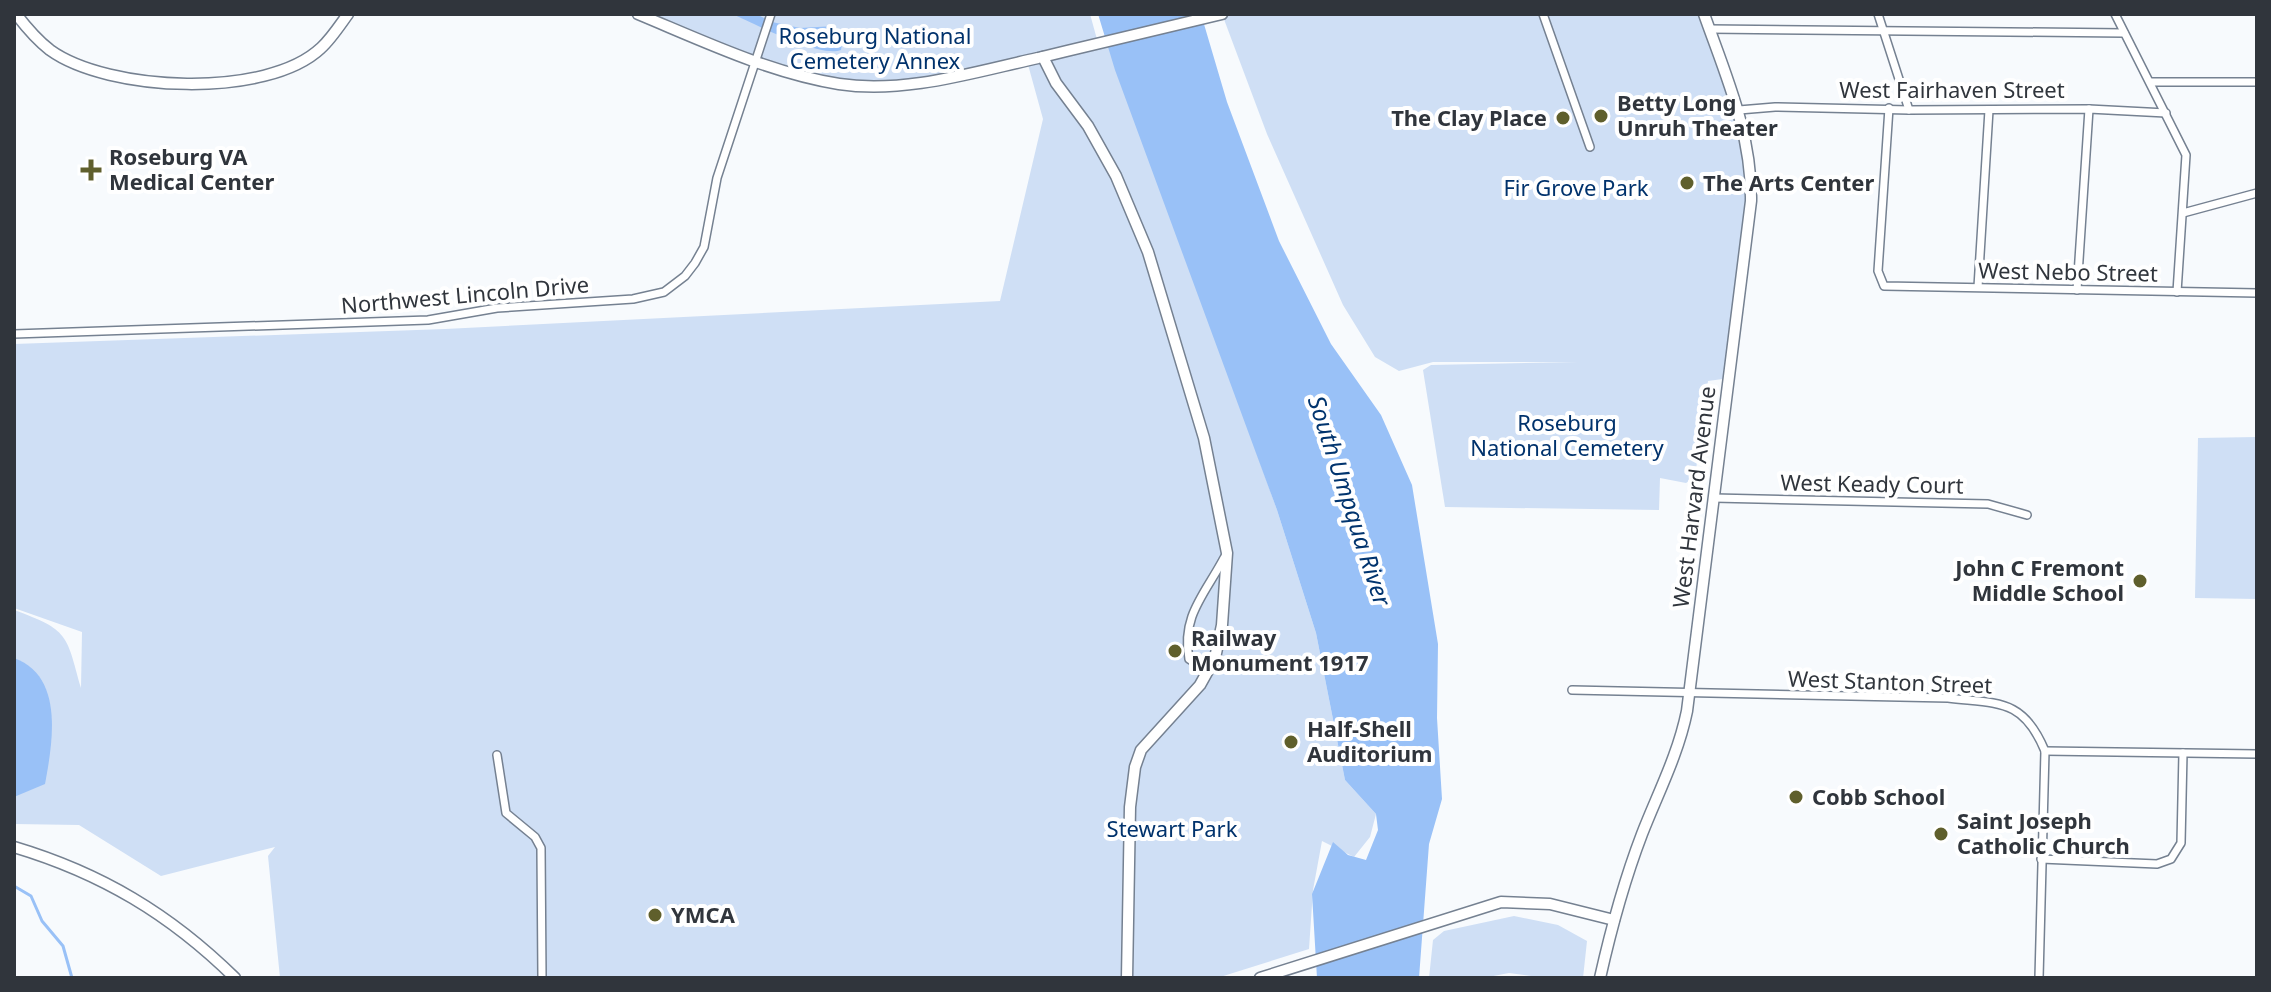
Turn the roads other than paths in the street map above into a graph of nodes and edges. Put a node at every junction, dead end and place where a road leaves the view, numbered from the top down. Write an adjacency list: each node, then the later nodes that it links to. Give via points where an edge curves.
1 (16, 14): 2 (street, via 52,51 87,68 151,83 202,85 245,79 305,59)
2 (348, 14)
3 (638, 14): 14 (street)
4 (1222, 14): 13 (street)
5 (1543, 14): 23 (street)
6 (1704, 14): 10 (street, West Harvard Avenue)
7 (1878, 14): 11 (street)
8 (2115, 14): 12 (street)
9 (770, 16): 14 (street, Northwest Lincoln Drive)
10 (1709, 29): 11 (street); 19 (street, West Harvard Avenue)
11 (1883, 31): 12 (street); 20 (street)
12 (2124, 33): 15 (street)
13 (1043, 57): 14 (street, via 879,86 838,84); 33 (street, via 1116,176 1148,252 1204,438)
14 (755, 61): 30 (street, Northwest Lincoln Drive, via 717,178 704,247 685,276 664,292 428,320)
15 (2151, 82): 16 (street); 22 (street)
16 (2257, 82)
17 (1889, 108): 19 (street, West Fairhaven Street); 20 (street, West Fairhaven Street); 26 (street, West Nebo Street, via 1880,282 1889,287)
18 (2089, 109): 21 (street, West Fairhaven Street); 22 (street, West Fairhaven Street); 27 (street)
19 (1739, 110): 31 (street, West Harvard Avenue, via 1749,155 1751,201)
20 (1909, 110): 21 (street, West Fairhaven Street)
21 (1989, 110): 26 (street)
22 (2166, 113): 25 (street, via 2186,155)
23 (1590, 147)
24 (2257, 193): 25 (street)
25 (2183, 213): 28 (street)
26 (1978, 287): 27 (street, West Nebo Street)
27 (2077, 290): 28 (street, West Nebo Street)
28 (2177, 292): 29 (street, West Nebo Street)
29 (2257, 293)
30 (14, 334)
31 (1714, 498): 32 (street, West Keady Court, via 1988,504); 36 (street, West Harvard Avenue)
32 (2027, 515)
33 (1227, 553): 34 (street, via 1219,646); 34 (street, via 1187,624 1189,659)
34 (1208, 671): 46 (street, via 1141,750 1135,767)
35 (1572, 690): 36 (street, West Stanton Street)
36 (1690, 692): 37 (street, West Stanton Street, via 1948,698 1999,704 2027,717); 43 (street, West Harvard Avenue, via 1677,751)
37 (2045, 751): 38 (street); 42 (street)
38 (2183, 753): 39 (street); 42 (street, via 2181,843 2171,859 2157,864)
39 (2257, 754)
40 (497, 755): 45 (street, via 506,813 535,837 542,854)
41 (14, 847): 44 (street, via 117,887 174,925)
42 (2041, 859): 49 (street)
43 (1614, 920): 47 (street, via 1531,902 1487,905); 48 (street, West Harvard Avenue)
44 (235, 978)
45 (542, 978)
46 (1127, 978)
47 (1260, 978)
48 (1600, 978)
49 (2039, 978)

